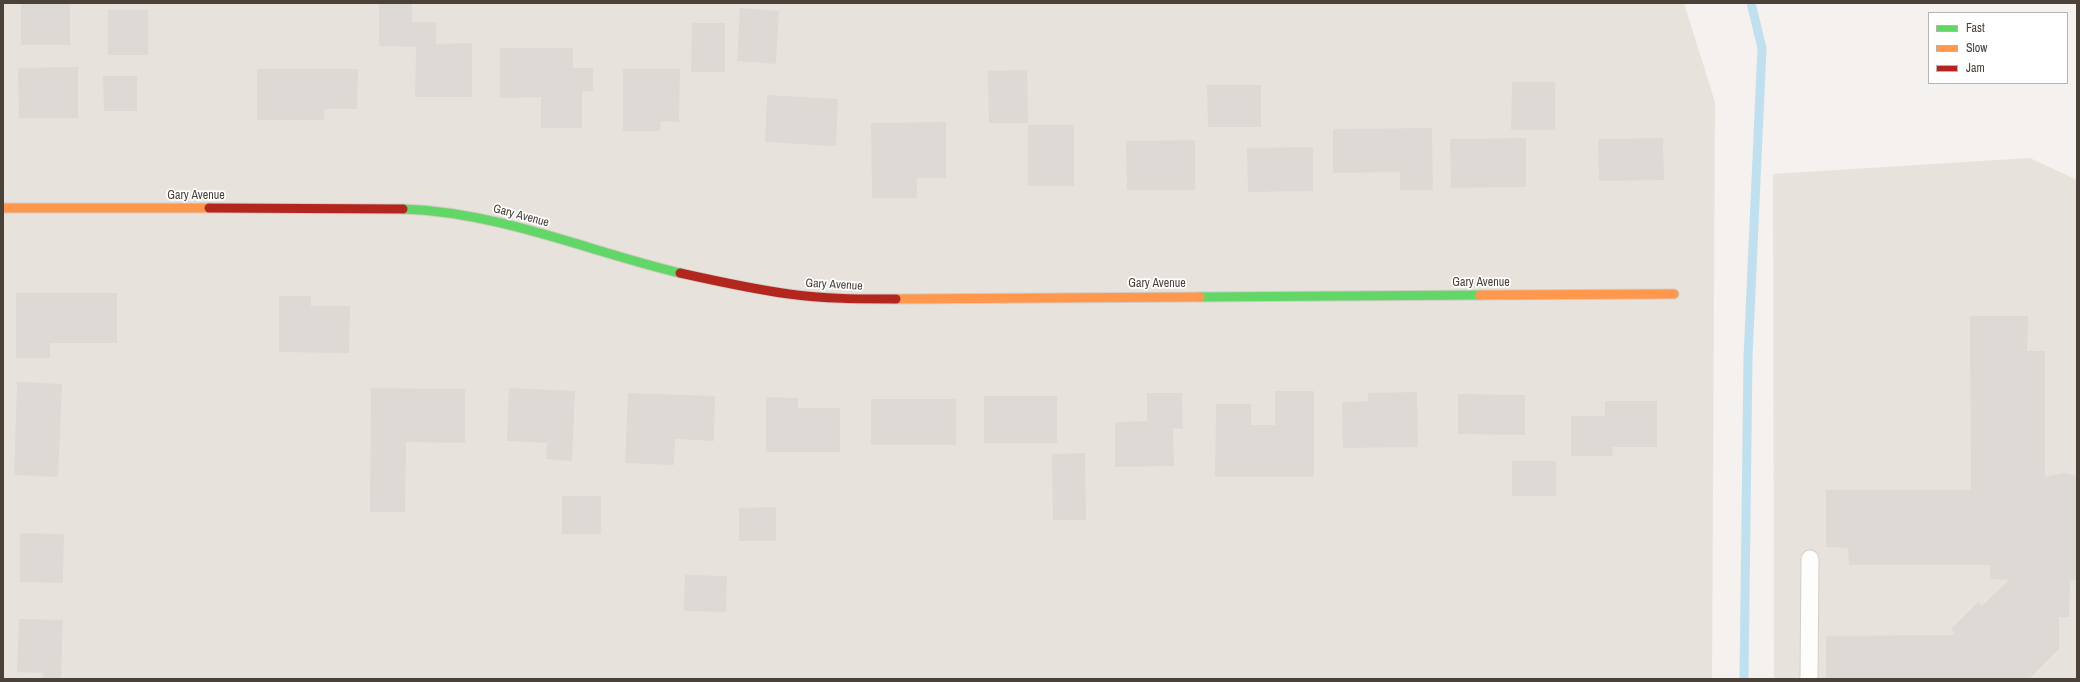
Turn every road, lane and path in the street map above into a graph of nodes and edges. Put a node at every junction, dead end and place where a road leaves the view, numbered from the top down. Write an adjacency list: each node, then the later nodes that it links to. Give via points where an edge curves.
1 (3, 208): 2 (street, Gary Avenue, via 428,210 489,220 656,267 725,283 790,294 852,299)
2 (1674, 294)
3 (1810, 559): 4 (lane)
4 (1809, 679)

